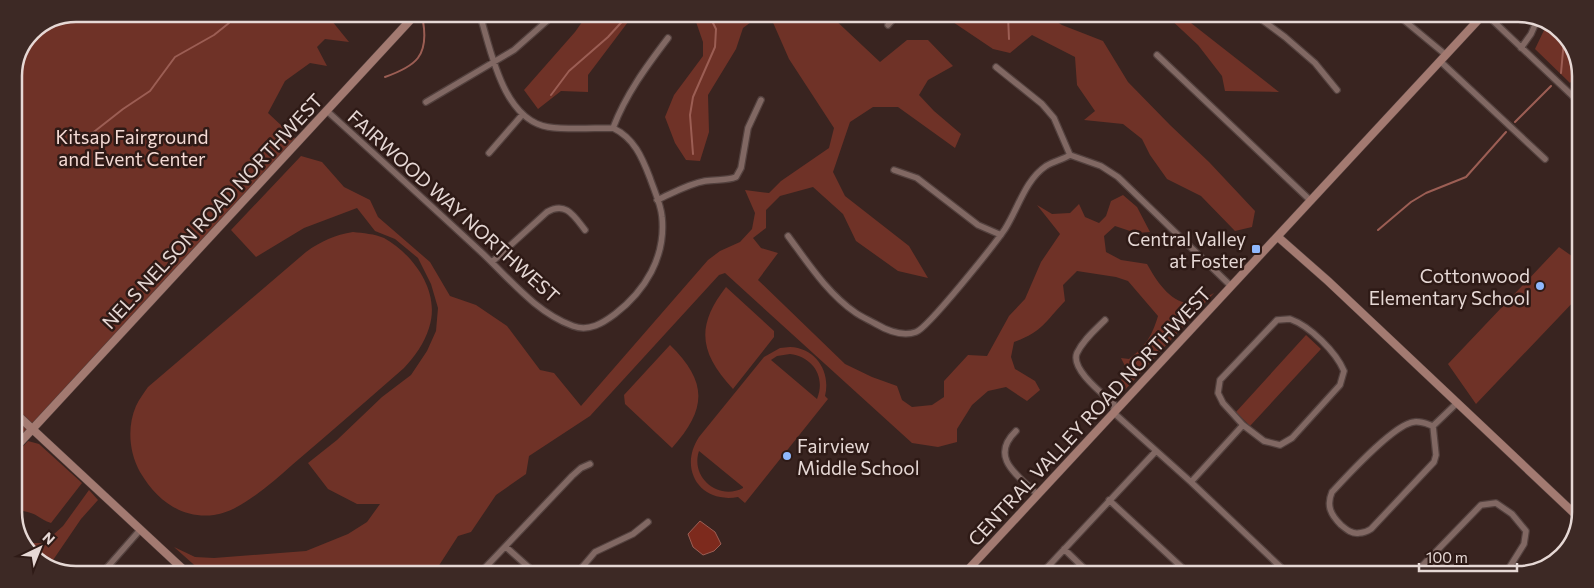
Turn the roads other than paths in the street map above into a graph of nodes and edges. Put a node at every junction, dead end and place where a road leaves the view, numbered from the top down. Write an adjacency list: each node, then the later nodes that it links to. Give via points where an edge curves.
1 (408, 22): 21 (street, NELS NELSON ROAD NORTHWEST)
2 (482, 22): 15 (street)
3 (546, 22): 15 (street, via 526,41)
4 (891, 22): 9 (street)
5 (1266, 22): 17 (street, via 1315,63)
6 (1405, 22): 14 (street)
7 (1476, 22): 14 (street, CENTRAL VALLEY ROAD NORTHWEST)
8 (1494, 22): 12 (street)
9 (888, 25)
10 (1535, 25): 12 (street)
11 (668, 38): 23 (street, via 629,92)
12 (1521, 48): 18 (street)
13 (1157, 55): 29 (street)
14 (1443, 58): 26 (street); 29 (street, CENTRAL VALLEY ROAD NORTHWEST)
15 (494, 62): 20 (street); 22 (street)
16 (996, 67): 25 (street, via 1042,104 1054,118)
17 (1337, 90)
18 (1571, 95)
19 (761, 100): 28 (street, via 748,128 741,168 736,177 684,187)
20 (426, 102)
21 (327, 110): 34 (street, FAIRWOOD WAY NORTHWEST); 42 (street, NELS NELSON ROAD NORTHWEST)
22 (522, 115): 23 (street, via 547,127); 24 (street)
23 (613, 128): 28 (street, FAIRWOOD WAY NORTHWEST, via 625,134 636,146)
24 (489, 153)
25 (1070, 155): 31 (street, via 1038,173); 35 (street, via 1101,166 1118,177)
26 (1545, 159)
27 (894, 170): 31 (street, via 917,178 978,225)
28 (657, 200): 34 (street, FAIRWOOD WAY NORTHWEST, via 662,217 661,244 653,270 627,305 596,326 575,327 555,318 538,307)
29 (1311, 201): 33 (street, CENTRAL VALLEY ROAD NORTHWEST)
30 (585, 230): 34 (street, via 571,213 564,208 555,208)
31 (1001, 235): 32 (street, via 936,314 917,332 904,334 885,329 839,299)
32 (788, 236)
33 (1278, 237): 35 (street, CENTRAL VALLEY ROAD NORTHWEST); 37 (street)
34 (492, 262)
35 (1232, 286): 38 (street, CENTRAL VALLEY ROAD NORTHWEST)
36 (1105, 320): 38 (street, via 1085,341 1076,358 1081,372 1114,404)
37 (1457, 403): 41 (street); 50 (street)
38 (1114, 413): 45 (street); 48 (street, CENTRAL VALLEY ROAD NORTHWEST)
39 (23, 421): 42 (street)
40 (1244, 426): 40 (street, via 1223,403 1218,393 1220,380 1277,320 1301,322 1338,358 1344,371 1340,385 1292,438 1280,445 1264,442); 47 (street)
41 (1433, 426): 41 (street, via 1413,422 1405,425 1371,451 1332,492 1329,506 1334,518 1348,531 1360,533 1371,529 1434,462)
42 (32, 430): 44 (street, NELS NELSON ROAD NORTHWEST); 52 (street)
43 (1016, 431): 48 (street, via 1005,447 1005,460)
44 (23, 440)
45 (1156, 451): 47 (street); 49 (street)
46 (590, 464): 53 (street, via 572,476)
47 (1191, 482): 64 (street)
48 (1038, 495): 60 (street, CENTRAL VALLEY ROAD NORTHWEST)
49 (1109, 500): 54 (street); 63 (street)
50 (1572, 511)
51 (648, 522): 59 (street, via 633,534 596,552)
52 (140, 530): 55 (street); 56 (street)
53 (506, 547): 57 (street); 58 (street)
54 (1064, 549): 61 (street); 62 (street)
55 (108, 566)
56 (180, 566)
57 (487, 566)
58 (527, 566)
59 (583, 566)
60 (972, 566)
61 (1048, 566)
62 (1082, 566)
63 (1179, 566)
64 (1280, 566)
65 (1423, 566): 66 (street, via 1481,505 1496,503 1512,514 1526,531 1524,544)
66 (1510, 566)

